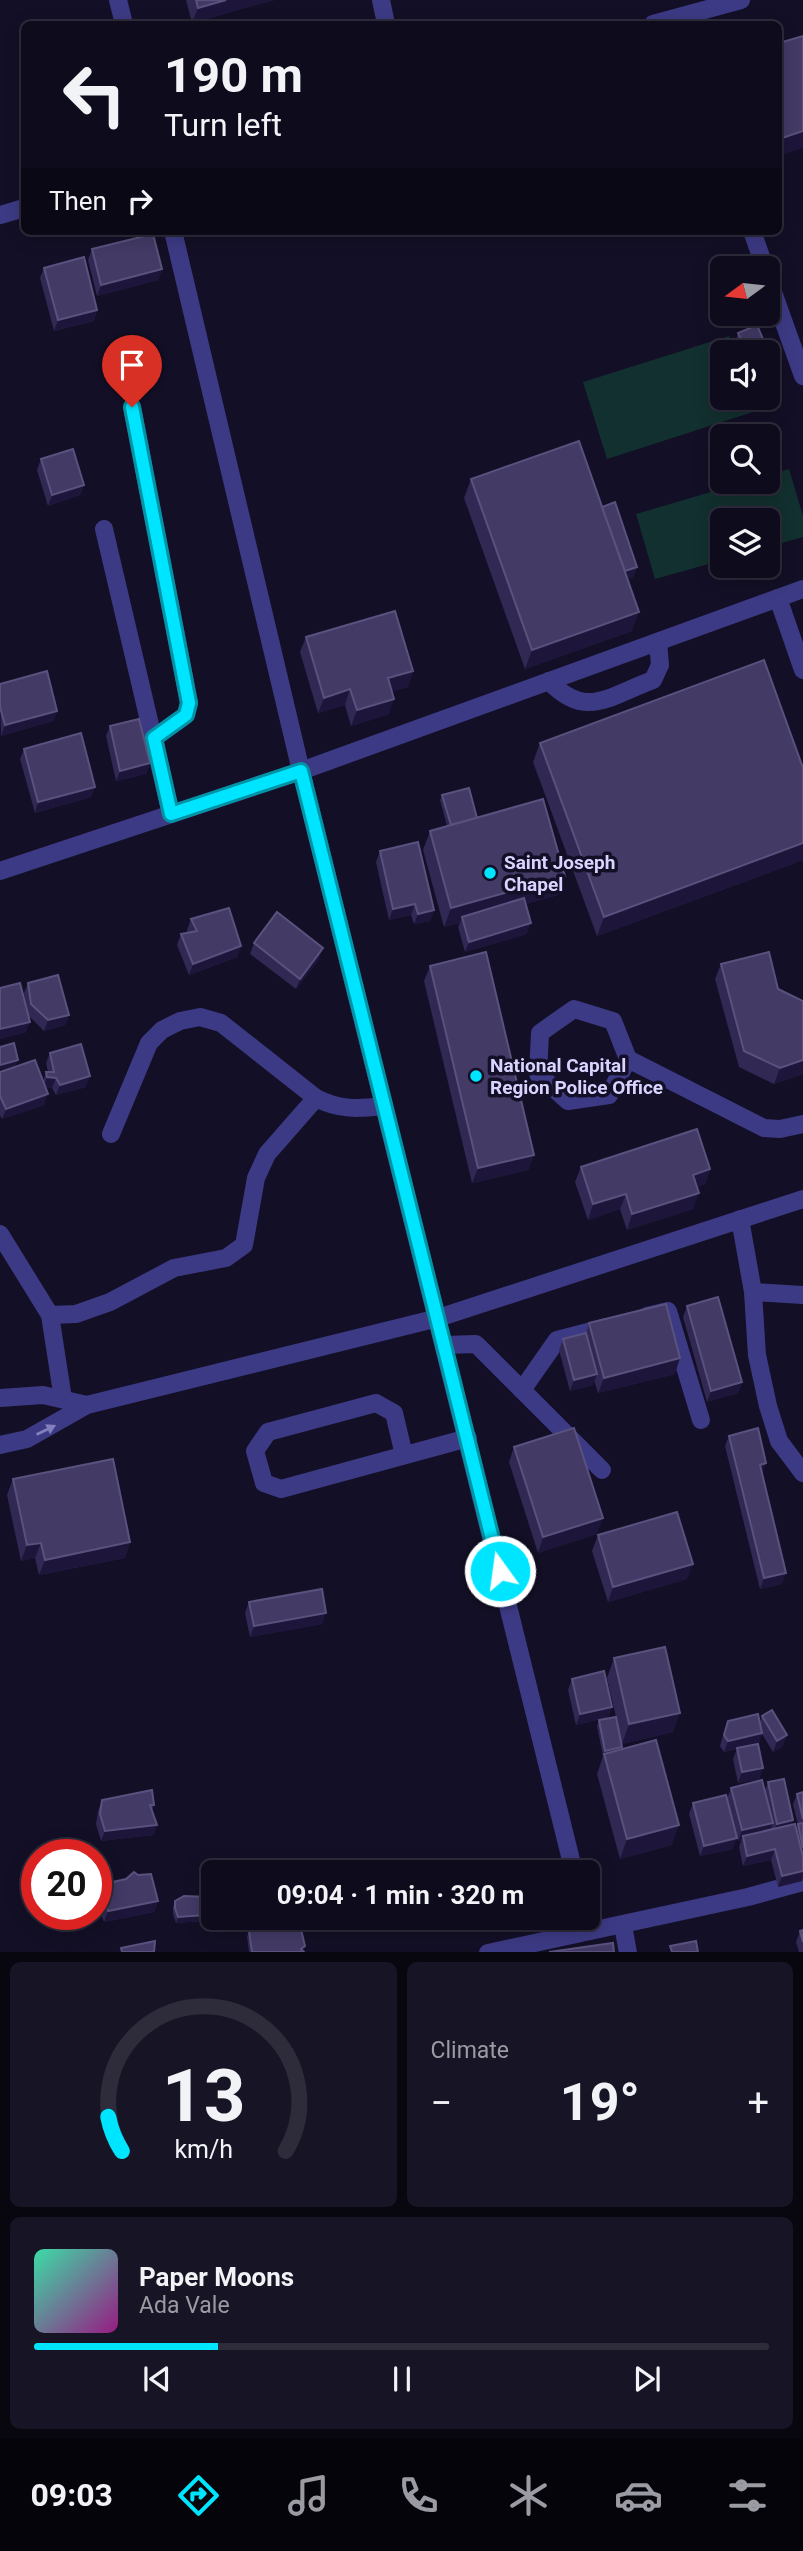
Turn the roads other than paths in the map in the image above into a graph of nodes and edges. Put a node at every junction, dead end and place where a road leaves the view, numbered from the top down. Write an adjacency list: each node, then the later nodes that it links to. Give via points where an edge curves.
1 (118, 0): 4 (lane)
2 (381, 0): 5 (lane)
3 (741, 0): 6 (lane)
4 (123, 21)
5 (385, 21)
6 (678, 21)
7 (21, 209): 8 (lane)
8 (0, 215)
9 (174, 235): 22 (lane)
10 (753, 235): 11 (lane)
11 (761, 256)
12 (780, 312): 13 (lane)
13 (803, 376)
14 (132, 407): 21 (lane, via 189,703 186,715)
15 (104, 529): 21 (lane)
16 (803, 589): 17 (lane)
17 (778, 598): 18 (lane); 19 (lane)
18 (658, 642): 20 (lane); 20 (lane, via 660,665 653,680 587,705 565,698)
19 (803, 670)
20 (549, 681): 22 (lane)
21 (154, 738): 23 (lane)
22 (301, 771): 23 (lane); 27 (lane)
23 (171, 814): 24 (lane)
24 (0, 870)
25 (628, 1059): 25 (lane, via 609,1095 568,1101 538,1074 540,1033 574,1009 613,1021); 28 (lane, via 764,1128)
26 (316, 1098): 27 (lane, via 332,1107); 29 (lane, via 221,1023 200,1017 162,1030 149,1043); 35 (lane, via 267,1154 257,1178 244,1245 226,1258 174,1268 110,1302 75,1314)
27 (384, 1106): 36 (lane)
28 (803, 1124)
29 (111, 1134)
30 (803, 1199): 31 (lane)
31 (740, 1219): 33 (lane); 36 (lane)
32 (0, 1234): 35 (lane)
33 (753, 1293): 34 (lane); 47 (lane, via 757,1355 768,1406 779,1441)
34 (803, 1295)
35 (50, 1315): 40 (lane)
36 (438, 1318): 37 (lane); 41 (lane)
37 (444, 1345): 38 (lane, via 476,1344); 43 (lane)
38 (522, 1390): 42 (lane, via 557,1340 668,1311); 46 (lane)
39 (0, 1398): 40 (lane, via 43,1395)
40 (63, 1399): 41 (lane)
41 (87, 1405): 44 (lane, one-way to 41, via 27,1439)
42 (701, 1420)
43 (468, 1438): 45 (lane); 48 (lane)
44 (0, 1445)
45 (404, 1455): 45 (lane, via 394,1413 376,1403 268,1432 256,1451 264,1483 281,1489)
46 (603, 1471)
47 (803, 1473)
48 (571, 1860)
49 (803, 1882): 50 (lane)
50 (623, 1925): 51 (lane); 52 (lane)
51 (488, 1952)
52 (628, 1952)

